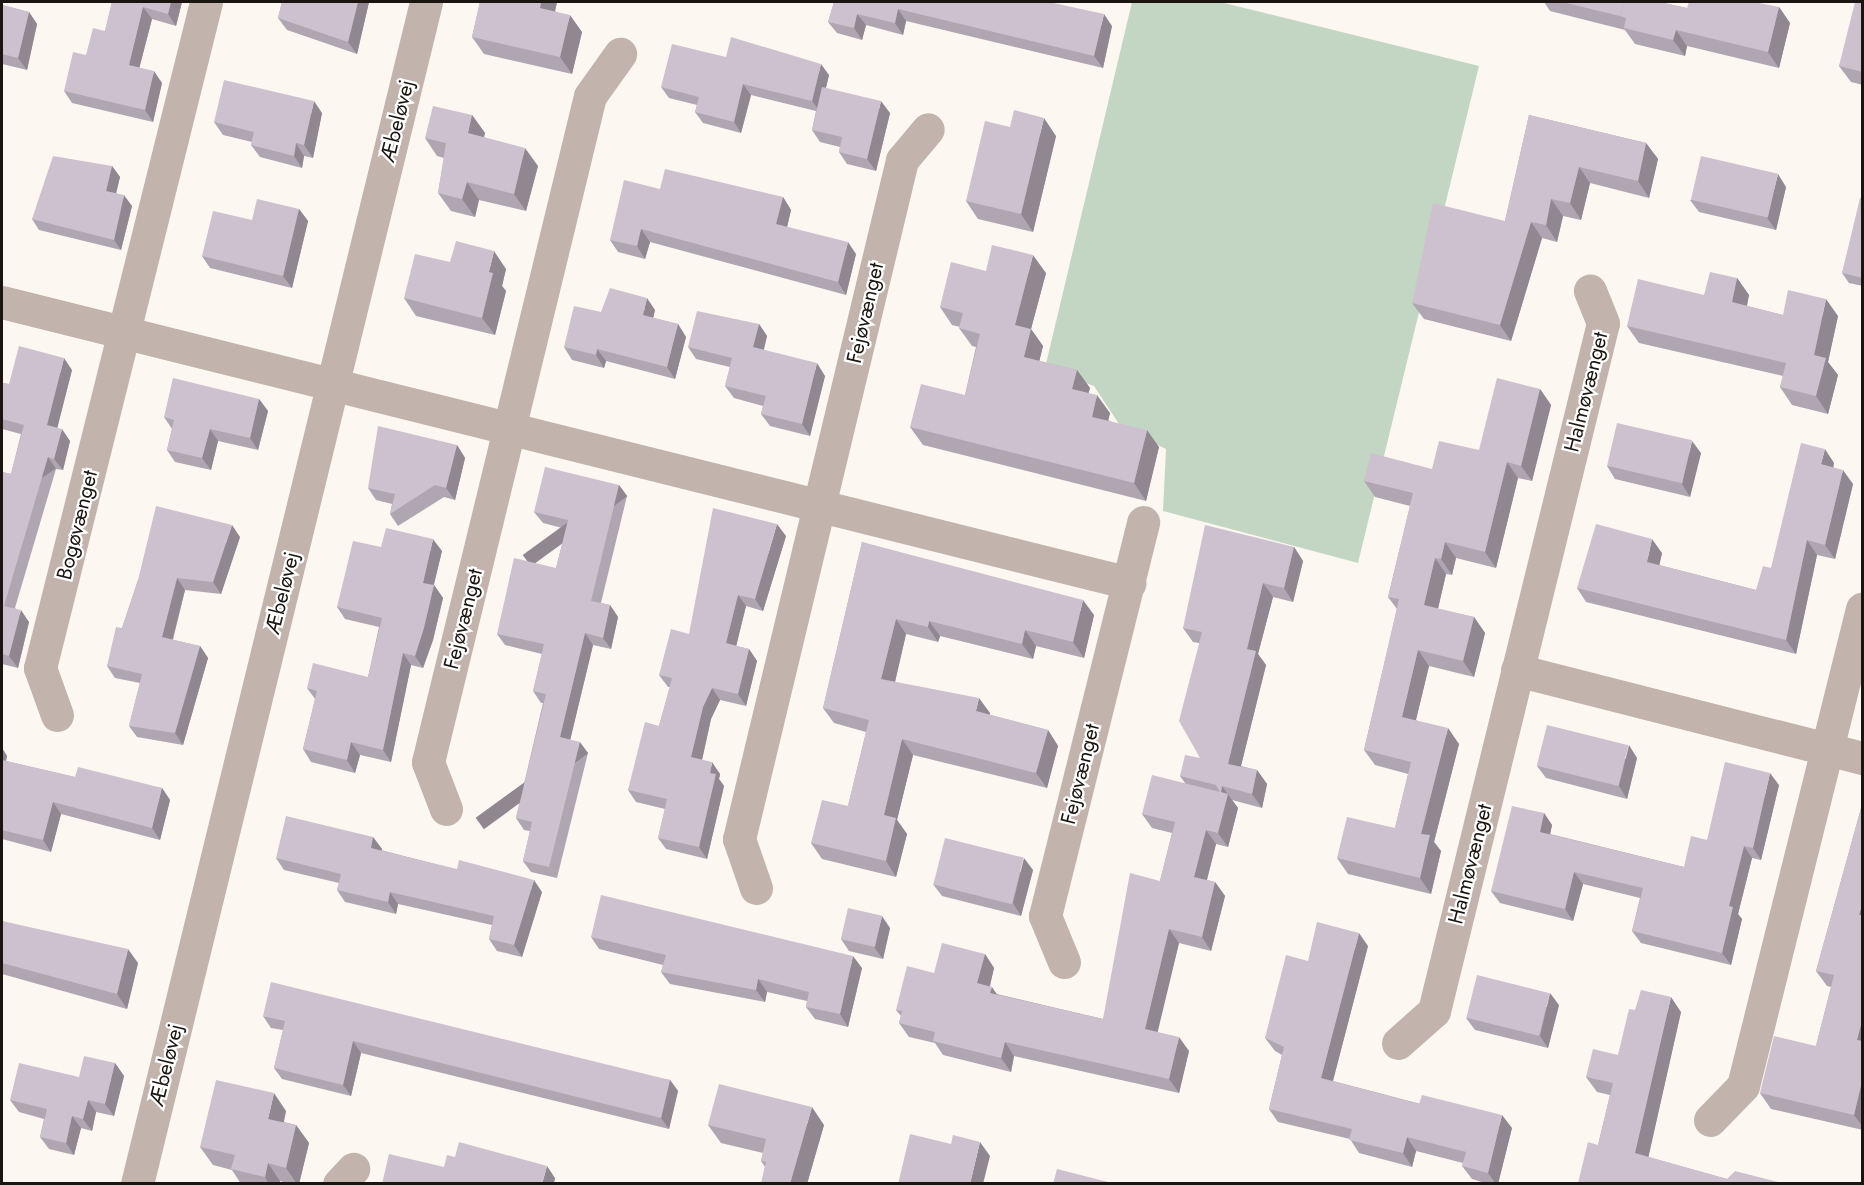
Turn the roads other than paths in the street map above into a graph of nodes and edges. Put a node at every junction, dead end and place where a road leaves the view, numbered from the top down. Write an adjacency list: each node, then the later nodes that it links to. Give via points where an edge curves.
1 (206, 2): 7 (street, Bogøvænget)
2 (426, 2): 8 (street, Æbeløvej)
3 (620, 54): 9 (street, Fejøvænget, via 590,96)
4 (928, 129): 10 (street, Fejøvænget, via 902,160)
5 (1590, 291): 14 (street, Halmøvænget, via 1603,323)
6 (2, 302): 7 (street)
7 (126, 334): 8 (street); 15 (street, Bogøvænget, via 40,668)
8 (333, 385): 9 (street); 23 (street, Æbeløvej)
9 (509, 427): 10 (street); 18 (street, Fejøvænget, via 428,762)
10 (818, 506): 12 (street); 19 (street, Fejøvænget, via 739,839)
11 (1143, 522): 12 (street, Fejøvænget)
12 (1129, 583): 20 (street, Fejøvænget, via 1045,916)
13 (1863, 609): 16 (street)
14 (1518, 670): 16 (street); 21 (street, Halmøvænget, via 1434,1011)
15 (57, 715)
16 (1829, 749): 17 (street); 22 (street, via 1743,1086)
17 (1863, 758)
18 (446, 809)
19 (756, 888)
20 (1064, 962)
21 (1398, 1043)
22 (1710, 1120)
23 (137, 1184)

